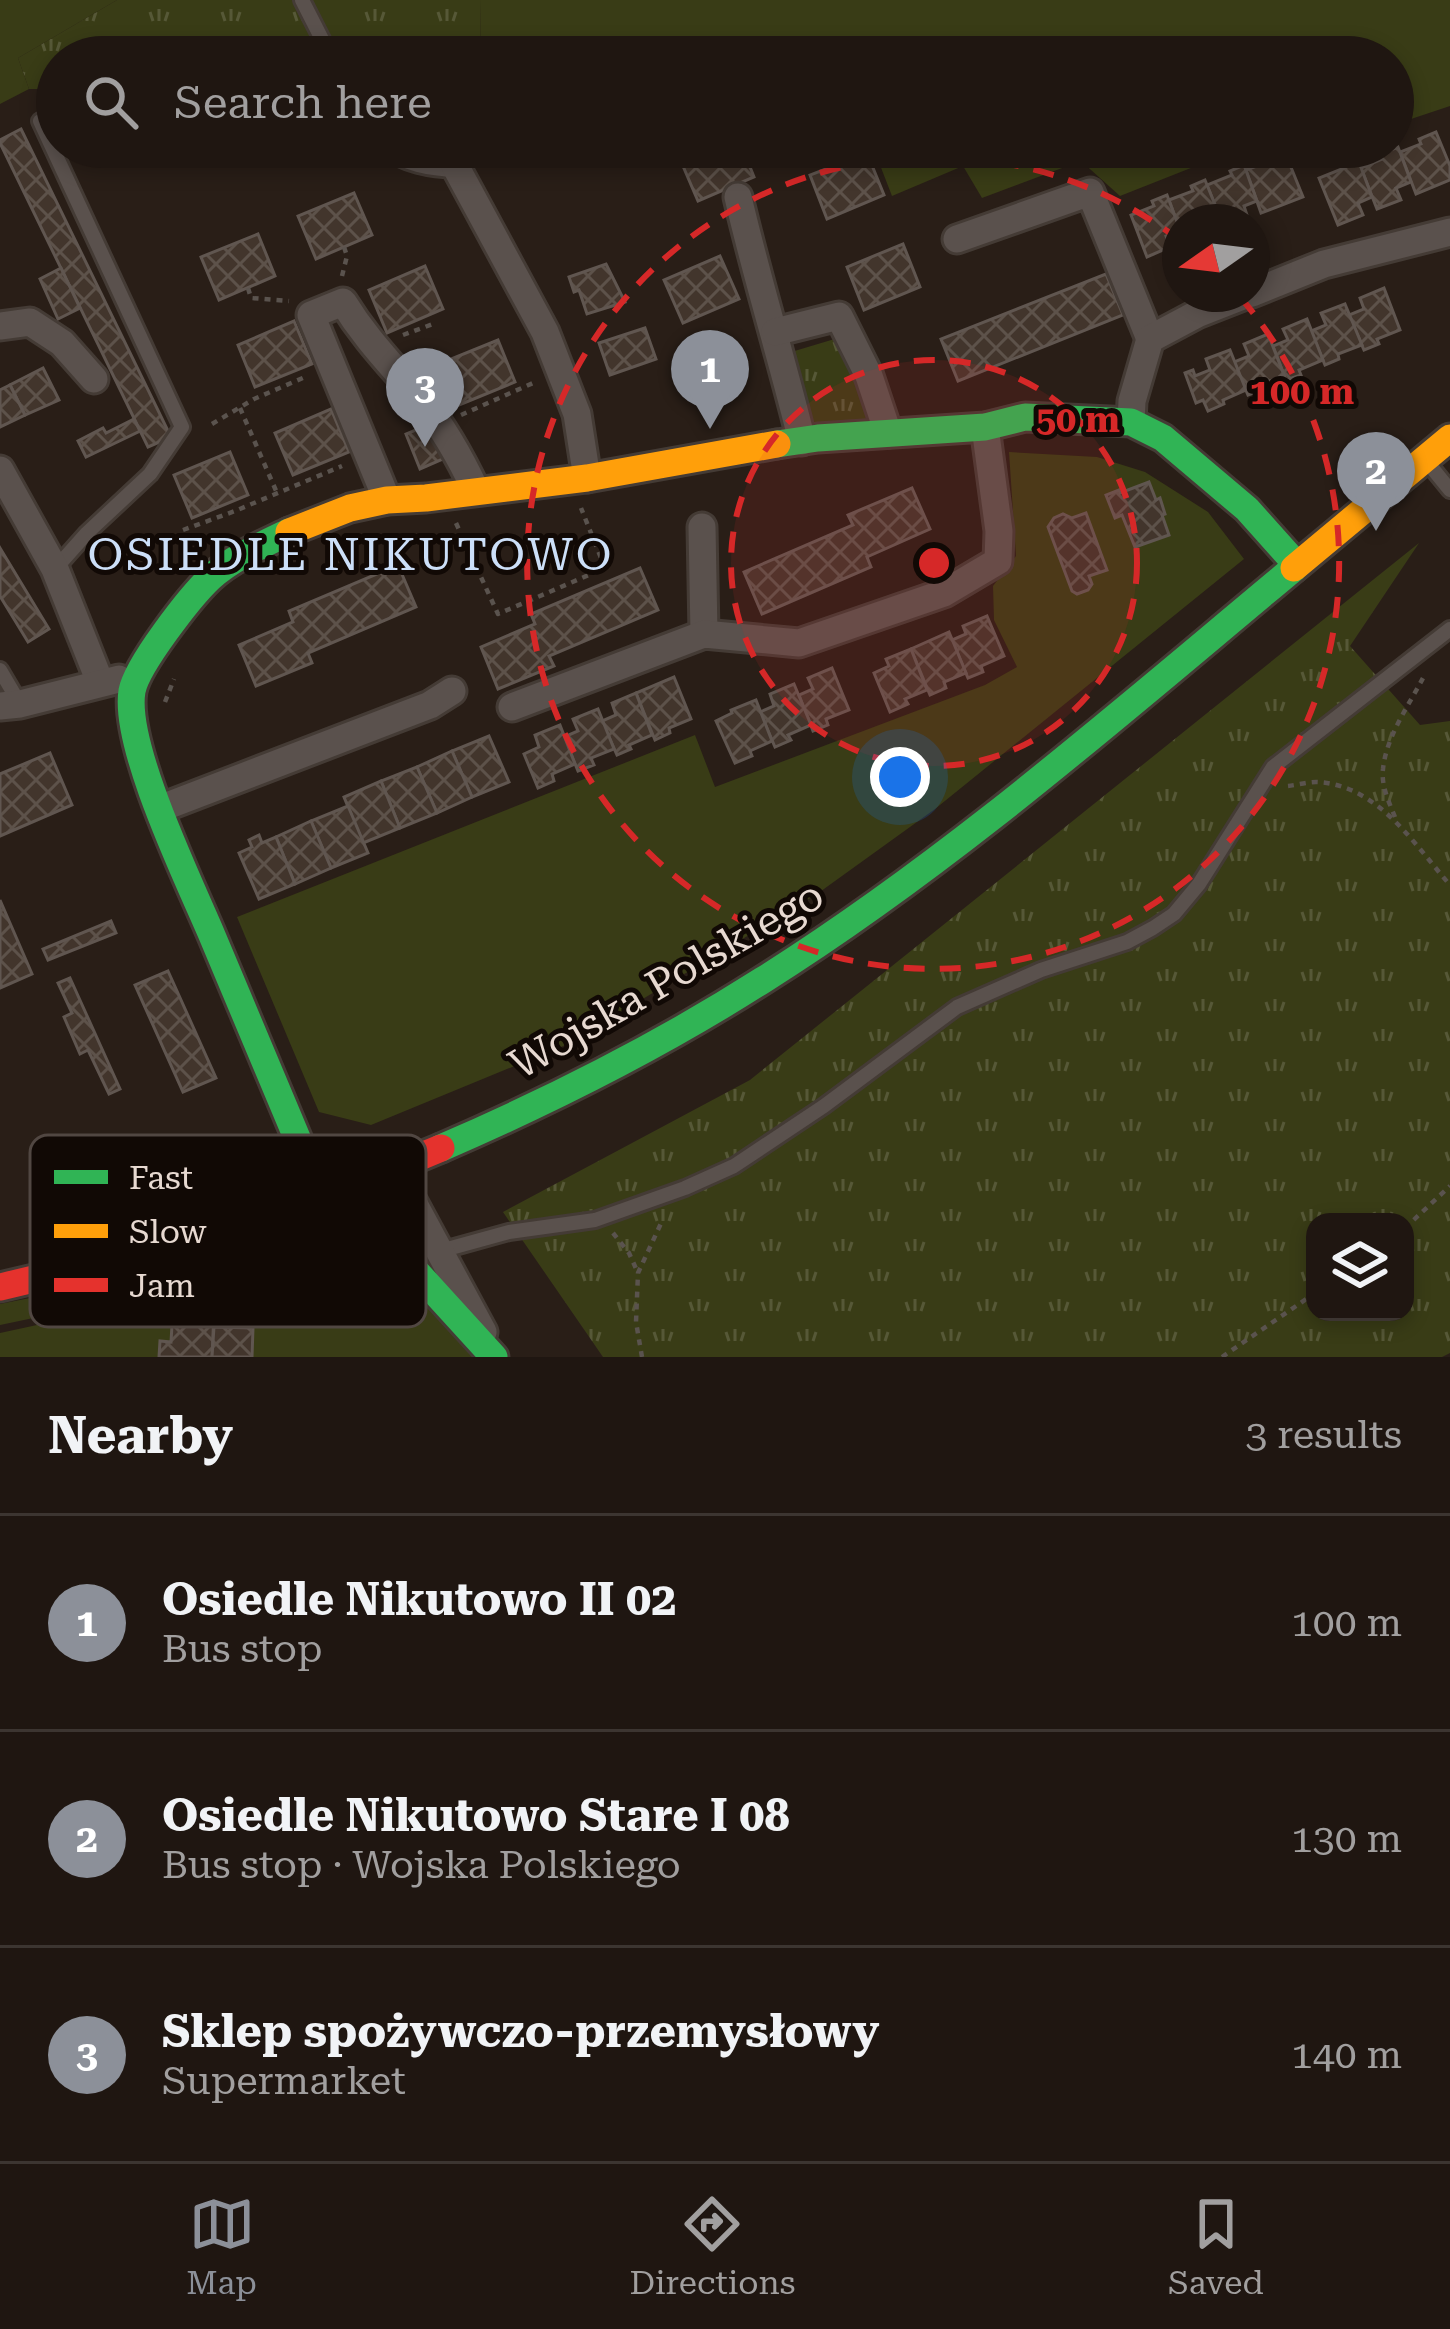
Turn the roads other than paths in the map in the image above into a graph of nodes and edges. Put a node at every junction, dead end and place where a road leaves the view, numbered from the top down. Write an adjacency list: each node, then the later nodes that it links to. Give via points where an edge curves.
1 (302, 0): 2 (lane)
2 (320, 36)
3 (62, 168): 27 (lane, via 182,427 150,474)
4 (456, 168): 22 (street, via 545,332 578,413)
5 (737, 197): 11 (street)
6 (1450, 232): 8 (street)
7 (957, 239): 12 (street, via 1090,192)
8 (1270, 285)
9 (1202, 312): 12 (street)
10 (0, 326): 13 (street, via 29,322)
11 (776, 332): 16 (street, via 839,316); 18 (street)
12 (1150, 339): 14 (street)
13 (94, 379)
14 (1132, 422): 15 (street, via 1025,417); 26 (street, via 1247,508)
15 (985, 427): 16 (street); 29 (street, via 998,561 944,593 799,643)
16 (888, 433): 18 (street)
17 (1450, 438): 19 (street, Wojska Polskiego)
18 (802, 441): 22 (street, via 704,455)
19 (1425, 458): 23 (lane); 26 (street, Wojska Polskiego)
20 (0, 470): 27 (street)
21 (476, 490): 22 (street); 24 (street); 24 (street, via 423,402 343,302 311,315)
22 (583, 490)
23 (1450, 490)
24 (387, 500): 31 (street, via 290,532 210,578)
25 (702, 527): 29 (street)
26 (1297, 565): 38 (street, Wojska Polskiego, via 1000,810 815,946 592,1077)
27 (55, 569): 32 (street)
28 (1450, 629): 40 (lane, via 1273,767 1174,914 1127,942 957,1007 734,1166 595,1220)
29 (704, 634): 35 (street)
30 (0, 670): 34 (lane)
31 (136, 676): 32 (street); 36 (street, via 137,742)
32 (100, 682): 34 (street)
33 (452, 691): 36 (street)
34 (10, 705)
35 (512, 707)
36 (159, 809): 37 (street)
37 (296, 1135)
38 (426, 1154)
39 (426, 1225): 40 (street)
40 (440, 1251): 44 (street)
41 (30, 1279): 43 (street, Wojska Polskiego)
42 (426, 1282): 44 (street)
43 (0, 1287)
44 (495, 1357)

